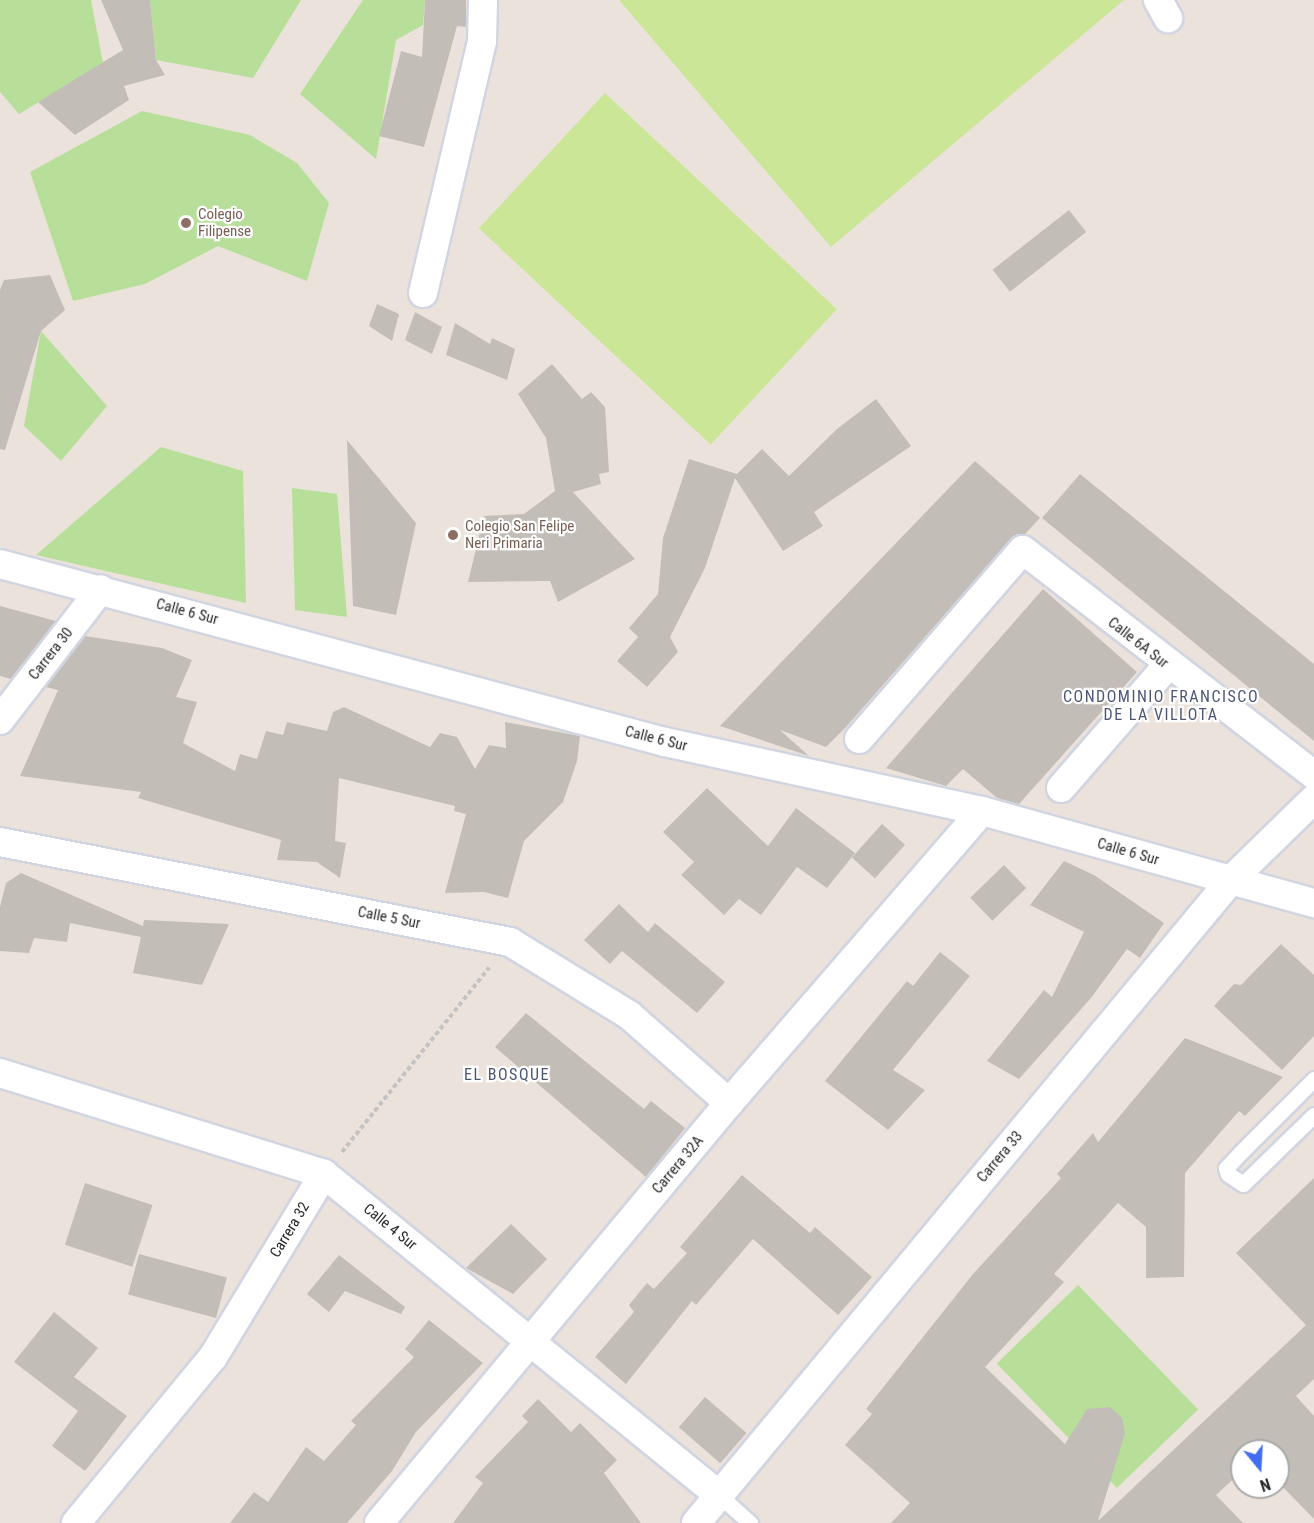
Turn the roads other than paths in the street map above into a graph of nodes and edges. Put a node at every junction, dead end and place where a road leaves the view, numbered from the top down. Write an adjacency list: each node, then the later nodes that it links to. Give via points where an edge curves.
1 (483, 0): 2 (street, via 482,42)
2 (423, 293)
3 (0, 564): 4 (street, Calle 6 Sur)
4 (101, 588): 6 (street, Carrera 30); 11 (street, Calle 6 Sur, via 665,742)
5 (1167, 666): 7 (street, Calle 6A Sur, via 1023,550); 8 (street, Calle 6A Sur); 9 (street)
6 (0, 720)
7 (859, 739)
8 (1314, 775)
9 (1061, 788)
10 (1314, 800): 13 (street, Carrera 33)
11 (982, 811): 13 (street, Calle 6 Sur); 17 (street, Carrera 32A)
12 (0, 842): 17 (street, Calle 5 Sur, via 510,942 629,1015)
13 (1231, 880): 14 (street, Calle 6 Sur); 21 (street, Carrera 33)
14 (1314, 903)
15 (0, 1073): 19 (street, Calle 4 Sur)
16 (1314, 1079): 18 (lane, via 1226,1168 1228,1174 1243,1184)
17 (729, 1103): 20 (street, Carrera 32A)
18 (1314, 1116)
19 (324, 1174): 20 (street, Calle 4 Sur); 22 (street, Carrera 32, via 213,1358)
20 (531, 1340): 21 (street, Calle 4 Sur); 23 (street, Carrera 32A)
21 (719, 1495): 24 (street, Carrera 33); 25 (lane)
22 (76, 1523)
23 (379, 1523)
24 (696, 1523)
25 (750, 1523)

